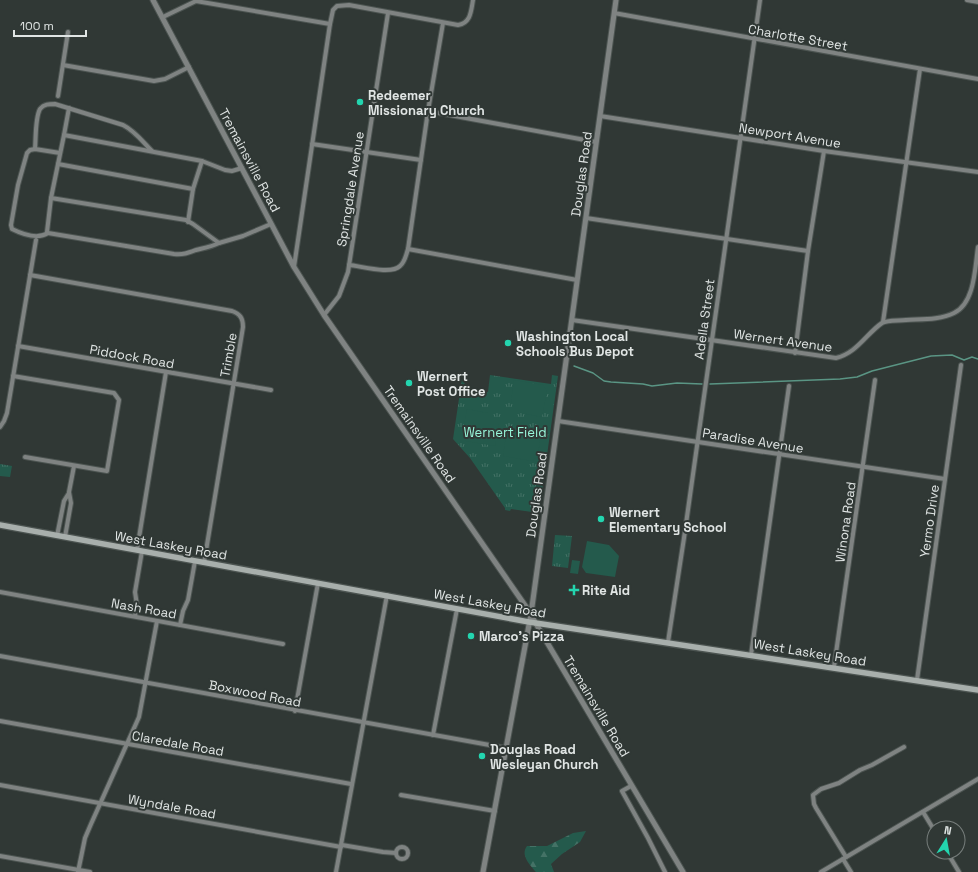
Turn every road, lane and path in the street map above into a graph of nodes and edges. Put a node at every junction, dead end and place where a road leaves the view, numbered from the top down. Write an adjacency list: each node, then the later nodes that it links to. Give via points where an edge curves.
1 (153, 0): 9 (street, Tremainsville Road)
2 (473, 0): 10 (street, via 466,22 458,25)
3 (616, 0): 8 (street, Douglas Road)
4 (760, 0): 13 (street, Adella Street)
5 (966, 0): 6 (street)
6 (978, 2)
7 (388, 13): 10 (street); 11 (street, via 349,5 337,6); 28 (street, Springdale Avenue)
8 (614, 13): 13 (street, Charlotte Street); 21 (street, Douglas Road)
9 (163, 17): 11 (street, via 196,1); 15 (street, Tremainsville Road)
10 (443, 23): 20 (street)
11 (330, 24): 25 (street)
12 (68, 32): 14 (street)
13 (755, 39): 16 (street, Charlotte Street); 23 (street, Adella Street)
14 (63, 65): 15 (street, via 154,81); 18 (street)
15 (189, 68): 35 (street, Tremainsville Road)
16 (920, 69): 17 (street, Charlotte Street); 33 (street)
17 (978, 80)
18 (58, 96)
19 (69, 108): 22 (street); 26 (street, via 49,104 40,110); 27 (street, via 128,128)
20 (428, 111): 24 (street); 31 (street)
21 (600, 116): 23 (street, Newport Avenue); 24 (street, Douglas Road)
22 (64, 135): 27 (street); 30 (street)
23 (741, 137): 29 (street, Newport Avenue); 43 (street, Adella Street)
24 (596, 142): 39 (street, Douglas Road)
25 (312, 144): 28 (street); 50 (street)
26 (35, 149): 30 (street); 42 (street, via 27,153 23,164 11,225 12,229 18,232 34,236)
27 (152, 151): 32 (street)
28 (366, 151): 31 (street); 49 (street, Springdale Avenue)
29 (824, 151): 33 (street, Newport Avenue); 48 (street)
30 (60, 153): 34 (street)
31 (421, 160): 47 (street)
32 (202, 161): 35 (street, via 225,170); 37 (street)
33 (906, 162): 36 (street, Newport Avenue); 55 (street)
34 (58, 164): 37 (street); 38 (street)
35 (242, 168): 41 (street, Tremainsville Road)
36 (978, 172)
37 (194, 189): 40 (street)
38 (51, 198): 40 (street); 42 (street, via 46,232)
39 (586, 218): 43 (street); 52 (street, Douglas Road)
40 (188, 222): 45 (street)
41 (271, 224): 45 (street); 50 (street, Tremainsville Road)
42 (48, 233): 45 (street, via 174,254 187,254)
43 (726, 239): 48 (street); 56 (street, Adella Street)
44 (36, 240): 51 (street)
45 (219, 243)
46 (978, 247): 55 (street, via 970,294 963,307 940,317)
47 (408, 249): 49 (street, via 400,266 394,270); 52 (street)
48 (808, 251): 58 (street)
49 (349, 265): 53 (street, Springdale Avenue, via 339,296)
50 (294, 267): 53 (street, Tremainsville Road)
51 (30, 275): 57 (street); 63 (street, Trimble, via 238,313 243,321 243,327)
52 (577, 280): 54 (street, Douglas Road)
53 (324, 315): 85 (street, Tremainsville Road)
54 (572, 320): 56 (street, Wernert Avenue); 66 (street, Douglas Road)
55 (883, 322): 58 (street, Wernert Avenue, via 854,349 841,357 832,359)
56 (712, 339): 58 (street, Wernert Avenue); 68 (street, Adella Street)
57 (18, 346): 60 (street, Piddock Road); 61 (street)
58 (795, 353)
59 (961, 365): 73 (street, Yermo Drive)
60 (166, 372): 63 (street, Piddock Road); 78 (street)
61 (13, 376): 67 (street, via 7,413); 71 (street, via 114,393 119,400 107,471)
62 (875, 380): 72 (street, Winona Road)
63 (232, 384): 65 (street, Piddock Road); 80 (street, Trimble)
64 (789, 386): 69 (street)
65 (271, 390)
66 (558, 421): 68 (street, Paradise Avenue); 85 (street, Douglas Road)
67 (0, 427)
68 (697, 441): 69 (street, Paradise Avenue); 90 (street, Adella Street)
69 (780, 455): 72 (street, Paradise Avenue); 92 (street)
70 (25, 457): 71 (street)
71 (74, 466): 74 (street)
72 (863, 466): 73 (street, Paradise Avenue); 94 (street, Winona Road)
73 (945, 479): 95 (street, Yermo Drive)
74 (69, 492): 76 (street, via 64,502); 77 (street, via 71,503)
75 (0, 525): 76 (main road, West Laskey Road)
76 (57, 536): 77 (main road, West Laskey Road)
77 (65, 537): 78 (main road, West Laskey Road)
78 (140, 550): 79 (main road, West Laskey Road); 86 (street)
79 (195, 561): 80 (main road, West Laskey Road); 89 (street, via 188,600)
80 (204, 562): 81 (main road, West Laskey Road)
81 (318, 583): 83 (main road, West Laskey Road); 98 (street)
82 (0, 592): 86 (street, Nash Road)
83 (387, 595): 84 (main road, West Laskey Road); 100 (street)
84 (457, 609): 88 (main road, West Laskey Road); 101 (street)
85 (531, 614): 88 (street, Douglas Road)
86 (135, 616): 87 (street, Nash Road)
87 (157, 620): 89 (street, Nash Road); 96 (street)
88 (532, 622): 90 (main road, West Laskey Road); 104 (street, Douglas Road); 108 (street, Tremainsville Road)
89 (180, 625): 91 (street, Nash Road)
90 (668, 642): 92 (main road, West Laskey Road)
91 (283, 644)
92 (751, 655): 94 (main road, West Laskey Road)
93 (0, 656): 96 (street, Boxwood Road)
94 (834, 667): 95 (main road, West Laskey Road)
95 (917, 680): 97 (main road, West Laskey Road)
96 (146, 683): 98 (street, Boxwood Road); 102 (street, via 139,717)
97 (978, 690)
98 (295, 711): 100 (street, Boxwood Road)
99 (0, 721): 102 (street, Claredale Road)
100 (364, 723): 101 (street, Boxwood Road); 106 (street)
101 (433, 735): 104 (street, Boxwood Road)
102 (128, 744): 106 (street, Claredale Road); 110 (street)
103 (904, 747): 117 (street, via 839,783 820,789 813,795 816,808)
104 (506, 748): 111 (street, Douglas Road)
105 (978, 779): 112 (street)
106 (352, 784): 114 (street)
107 (0, 785): 110 (street, Wyndale Road)
108 (632, 786): 123 (street, via 622,791); 124 (street, Tremainsville Road)
109 (401, 794): 111 (street)
110 (100, 803): 114 (street, Wyndale Road); 119 (street, via 85,838)
111 (495, 811): 122 (street, Douglas Road)
112 (923, 812): 113 (street); 117 (street)
113 (928, 820)
114 (341, 846): 115 (street, Wyndale Road); 121 (street)
115 (396, 853)
116 (0, 856): 119 (street)
117 (844, 858): 125 (street); 126 (street)
118 (952, 860): 127 (street)
119 (78, 871): 120 (street)
120 (90, 872)
121 (336, 872)
122 (483, 872)
123 (665, 872)
124 (683, 872)
125 (821, 872)
126 (851, 872)
127 (959, 872)

